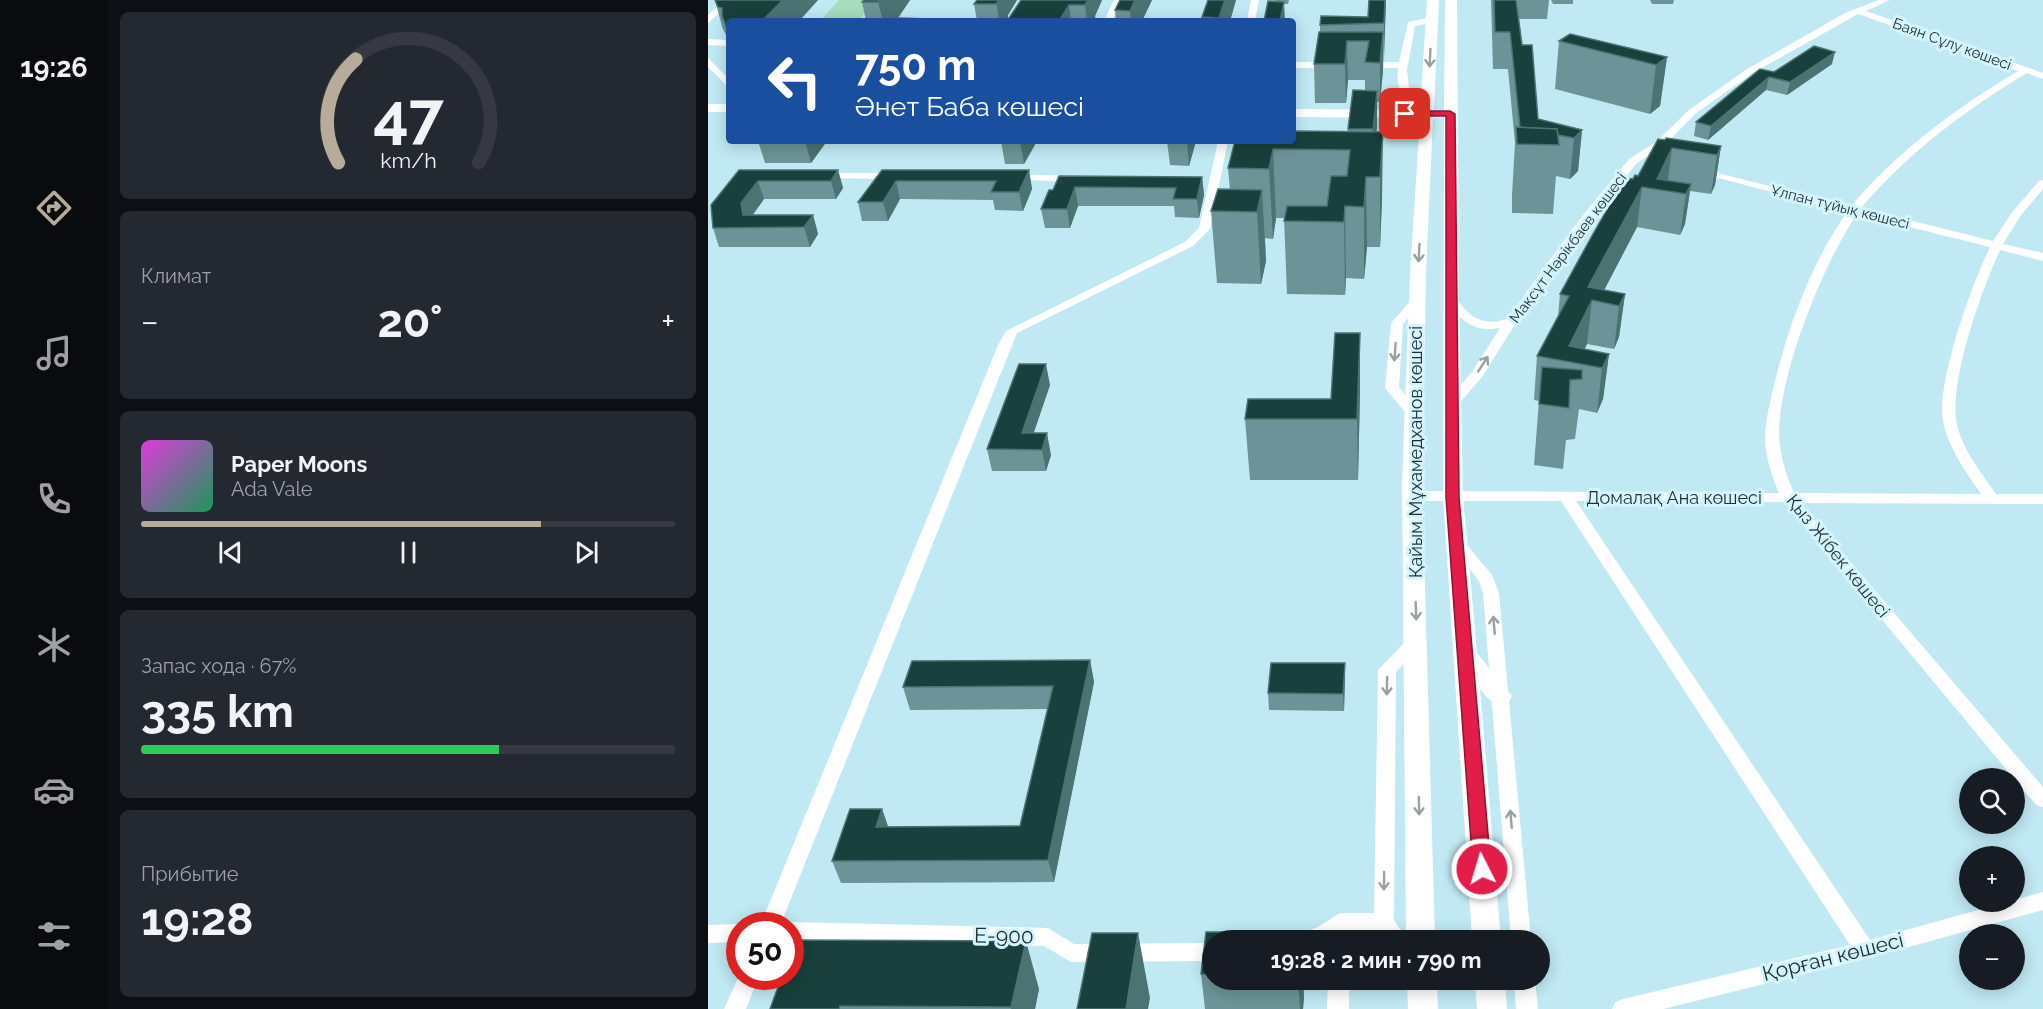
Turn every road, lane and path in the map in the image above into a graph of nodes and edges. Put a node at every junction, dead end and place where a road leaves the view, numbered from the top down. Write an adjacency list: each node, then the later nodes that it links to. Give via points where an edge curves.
1 (730, 0): 10 (street)
2 (1118, 0): 8 (street)
3 (1255, 0): 9 (street)
4 (1433, 0): 11 (main road, Қайым Мұхамедханов көшесі)
5 (1451, 0): 24 (main road, Қайым Мұхамедханов көшесі)
6 (1886, 0): 7 (street, Мақсұт Нәрікбаев көшесі)
7 (1860, 12): 17 (street, Баян Сұлу көшесі); 26 (street, Мақсұт Нәрікбаев көшесі, via 1848,15 1750,71)
8 (1109, 18)
9 (1252, 18)
10 (708, 20)
11 (1432, 20): 16 (street, via 1411,24); 20 (main road, Қайым Мұхамедханов көшесі, one-way to 20)
12 (708, 42): 13 (street)
13 (726, 43)
14 (708, 61): 19 (street)
15 (1296, 65): 16 (street)
16 (1403, 65): 20 (street, via 1402,88)
17 (2026, 70): 18 (street, Баян Сұлу көшесі); 34 (street, Қыз Жібек көшесі, via 1940,126)
18 (2043, 76)
19 (726, 82)
20 (1427, 107): 23 (main road); 24 (main road); 38 (main road, Қайым Мұхамедханов көшесі, one-way to 38)
21 (708, 108): 22 (main road)
22 (726, 108)
23 (1296, 113)
24 (1450, 114): 37 (main road, Қайым Мұхамедханов көшесі)
25 (1223, 144): 54 (street, via 1204,229 1190,244 1012,331)
26 (1637, 158): 27 (street); 39 (street, Мақсұт Нәрікбаев көшесі, via 1584,222)
27 (1654, 161)
28 (1687, 169): 34 (street, Ұлпан тұйық көшесі)
29 (807, 176): 30 (street)
30 (913, 176)
31 (994, 177): 32 (street)
32 (1086, 179)
33 (2043, 183): 35 (street)
34 (1854, 210): 35 (street, Ұлпан тұйық көшесі); 45 (street, Қыз Жібек көшесі, via 1810,292 1790,348 1773,417 1770,441)
35 (1996, 245): 36 (street, Ұлпан тұйық көшесі); 46 (street, via 1970,311 1951,390 1949,417 1968,461)
36 (2043, 257)
37 (1450, 297): 39 (street, via 1465,320 1498,326); 40 (main road, Қайым Мұхамедханов көшесі)
38 (1417, 301): 41 (main road, Қайым Мұхамедханов көшесі); 41 (street, one-way to 41, via 1397,323 1392,388)
39 (1512, 321): 40 (street, Мақсұт Нәрікбаев көшесі, one-way to 39)
40 (1452, 404): 43 (main road, Қайым Мұхамедханов көшесі)
41 (1415, 415): 42 (main road, Қайым Мұхамедханов көшесі)
42 (1414, 496): 43 (street, Домалақ Ана көшесі); 49 (main road, Қайым Мұхамедханов көшесі, one-way to 49)
43 (1453, 497): 44 (street, Домалақ Ана көшесі); 48 (main road, Қайым Мұхамедханов көшесі)
44 (1566, 497): 45 (street, Домалақ Ана көшесі); 64 (street)
45 (1789, 499): 46 (street, Домалақ Ана көшесі); 52 (street, Қыз Жібек көшесі)
46 (1992, 499): 47 (street, Домалақ Ана көшесі)
47 (2043, 499)
48 (1456, 542): 50 (main road, Қайым Мұхамедханов көшесі); 51 (street, one-way to 48, via 1491,593 1486,579)
49 (1417, 640): 55 (street, one-way to 55, via 1388,670); 58 (main road, Қайым Мұхамедханов көшесі, one-way to 58)
50 (1465, 655): 51 (main road); 59 (main road, Қайым Мұхамедханов көшесі)
51 (1500, 696): 60 (street, one-way to 51)
52 (2043, 800)
53 (2043, 901): 64 (street, Қорған көшесі)
54 (776, 912)
55 (1384, 922): 56 (street); 57 (street)
56 (1345, 930)
57 (1390, 930)
58 (1421, 930)
59 (1486, 930)
60 (1520, 930)
61 (804, 931): 65 (street, E-900, via 1048,937 1071,953)
62 (726, 933): 63 (street)
63 (708, 934)
64 (1865, 950): 76 (street, Қорған көшесі)
65 (1202, 952)
66 (743, 990): 71 (street)
67 (1339, 990): 72 (street)
68 (1423, 990): 73 (main road)
69 (1491, 990): 74 (main road)
70 (1526, 990): 75 (street)
71 (735, 1009)
72 (1338, 1009)
73 (1424, 1009)
74 (1492, 1009)
75 (1527, 1009)
76 (1623, 1009)

